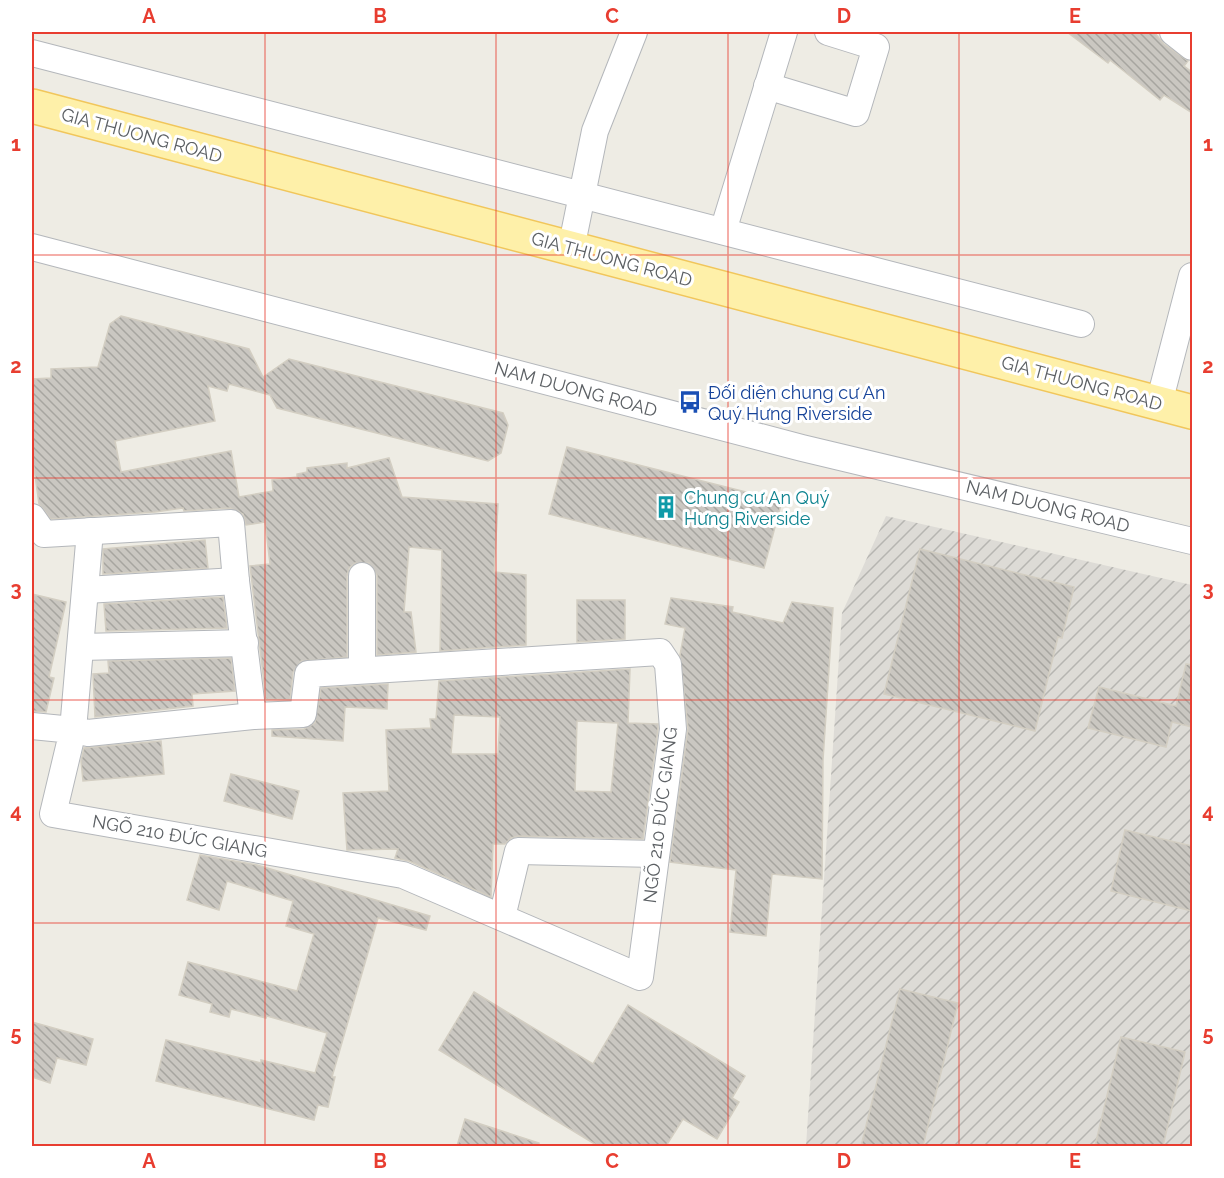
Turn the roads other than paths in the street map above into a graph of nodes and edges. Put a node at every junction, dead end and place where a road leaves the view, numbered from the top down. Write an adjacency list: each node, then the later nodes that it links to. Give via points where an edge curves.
1 (634, 32): 9 (street, via 595,131)
2 (784, 32): 7 (street)
3 (828, 32): 7 (street, via 876,47 856,113)
4 (1173, 32): 5 (street)
5 (1192, 47)
6 (32, 52): 9 (street)
7 (767, 86): 10 (street)
8 (32, 106): 12 (main road, GIA THUONG ROAD)
9 (582, 194): 10 (street); 12 (street)
10 (723, 231): 14 (street)
11 (32, 247): 19 (street, NAM DUONG ROAD, via 802,448)
12 (571, 249): 15 (main road, GIA THUONG ROAD)
13 (1192, 276): 15 (street)
14 (1081, 324)
15 (1159, 403): 16 (main road, GIA THUONG ROAD)
16 (1192, 412)
17 (32, 516): 18 (street, via 44,534)
18 (90, 531): 21 (street, via 231,523); 22 (street)
19 (1192, 541)
20 (362, 576): 25 (street)
21 (236, 580): 22 (street); 23 (street)
22 (86, 590): 24 (street)
23 (245, 643): 24 (street); 26 (street)
24 (81, 647): 28 (street)
25 (362, 670): 26 (street, NGÕ 210 ĐỨC GIANG, via 308,674 303,714); 29 (street, NGÕ 210 ĐỨC GIANG, via 660,652 668,664 673,729)
26 (253, 716): 28 (street, via 88,733)
27 (32, 726): 28 (street)
28 (73, 730): 30 (street, NGÕ 210 ĐỨC GIANG, via 54,814 404,875)
29 (656, 854): 30 (street, via 518,850); 30 (street, NGÕ 210 ĐỨC GIANG, via 640,977)
30 (502, 917)

